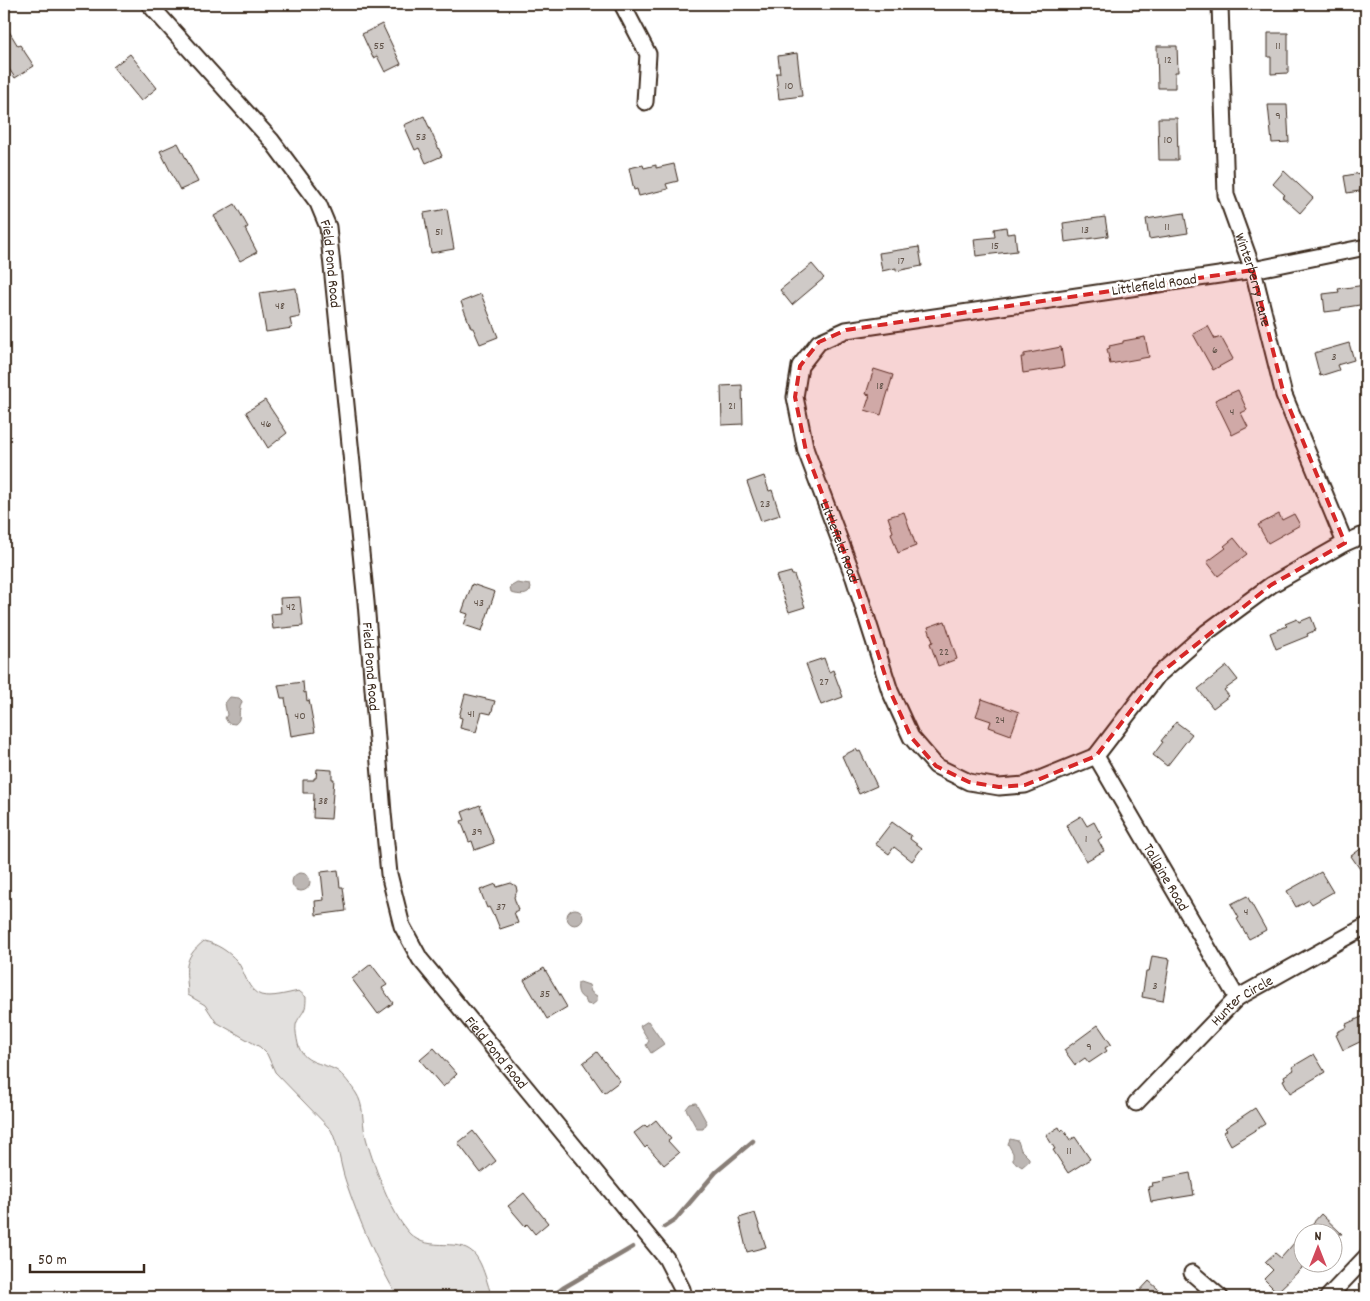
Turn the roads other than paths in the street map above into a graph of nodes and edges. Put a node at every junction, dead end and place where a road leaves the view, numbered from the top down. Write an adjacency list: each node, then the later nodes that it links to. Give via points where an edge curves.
1 (149, 4): 15 (street, Field Pond Road, via 271,140 318,203 328,227 366,602 389,874 402,926 420,959 666,1258)
2 (622, 4): 4 (street, via 648,54)
3 (1220, 4): 6 (street, Winterberry Lane, via 1226,195)
4 (645, 102)
5 (1366, 247): 6 (street, Littlefield Road)
6 (1253, 270): 8 (street, Winterberry Lane, via 1284,395); 9 (street, Littlefield Road, via 846,330 819,342 800,366 795,397 806,451 854,578 890,691 911,737 936,766 969,782 999,787 1025,784)
7 (1366, 534): 8 (street)
8 (1345, 543): 9 (street, via 1271,585 1207,632 1158,675)
9 (1096, 756): 11 (street, Tallpine Road)
10 (1366, 926): 11 (street, Hunter Circle)
11 (1237, 998): 12 (street, Hunter Circle)
12 (1136, 1103)
13 (1366, 1257): 17 (street)
14 (1192, 1273): 16 (street)
15 (684, 1297)
16 (1220, 1297)
17 (1328, 1297)

